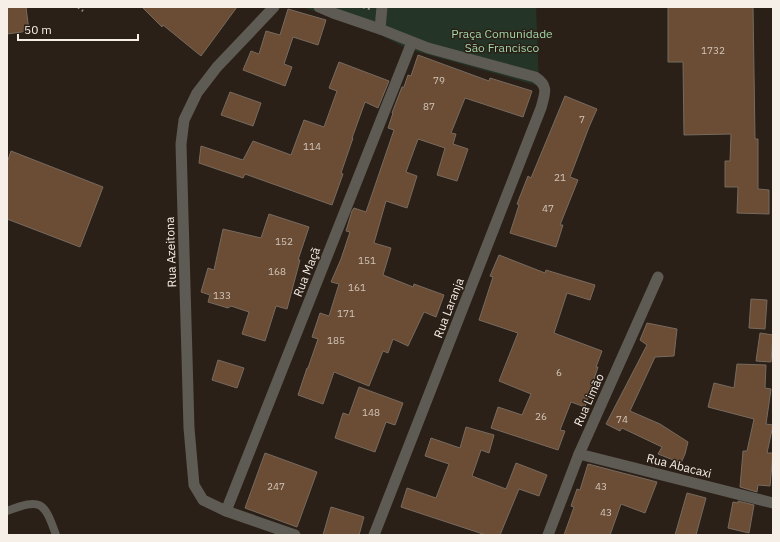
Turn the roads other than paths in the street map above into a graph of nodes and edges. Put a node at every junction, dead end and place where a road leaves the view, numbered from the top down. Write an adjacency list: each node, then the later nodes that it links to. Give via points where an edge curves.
1 (274, 7): 10 (street, Rua Azeitona, via 197,93 184,120 180,144 189,428 194,485 203,500)
2 (319, 7): 4 (street)
3 (382, 7): 4 (street)
4 (380, 29): 5 (street)
5 (412, 42): 10 (street, Rua Maçã); 13 (street, Rua Laranja, via 535,77 542,82 545,89 538,115)
6 (658, 276): 7 (street, Rua Limão)
7 (579, 454): 8 (street, Rua Abacaxi); 14 (street, Rua Limão)
8 (773, 503)
9 (7, 511): 11 (lane, via 27,503 35,503 42,507 50,519)
10 (226, 511): 12 (street, Rua Azeitona)
11 (56, 535)
12 (295, 535)
13 (374, 535)
14 (548, 535)

